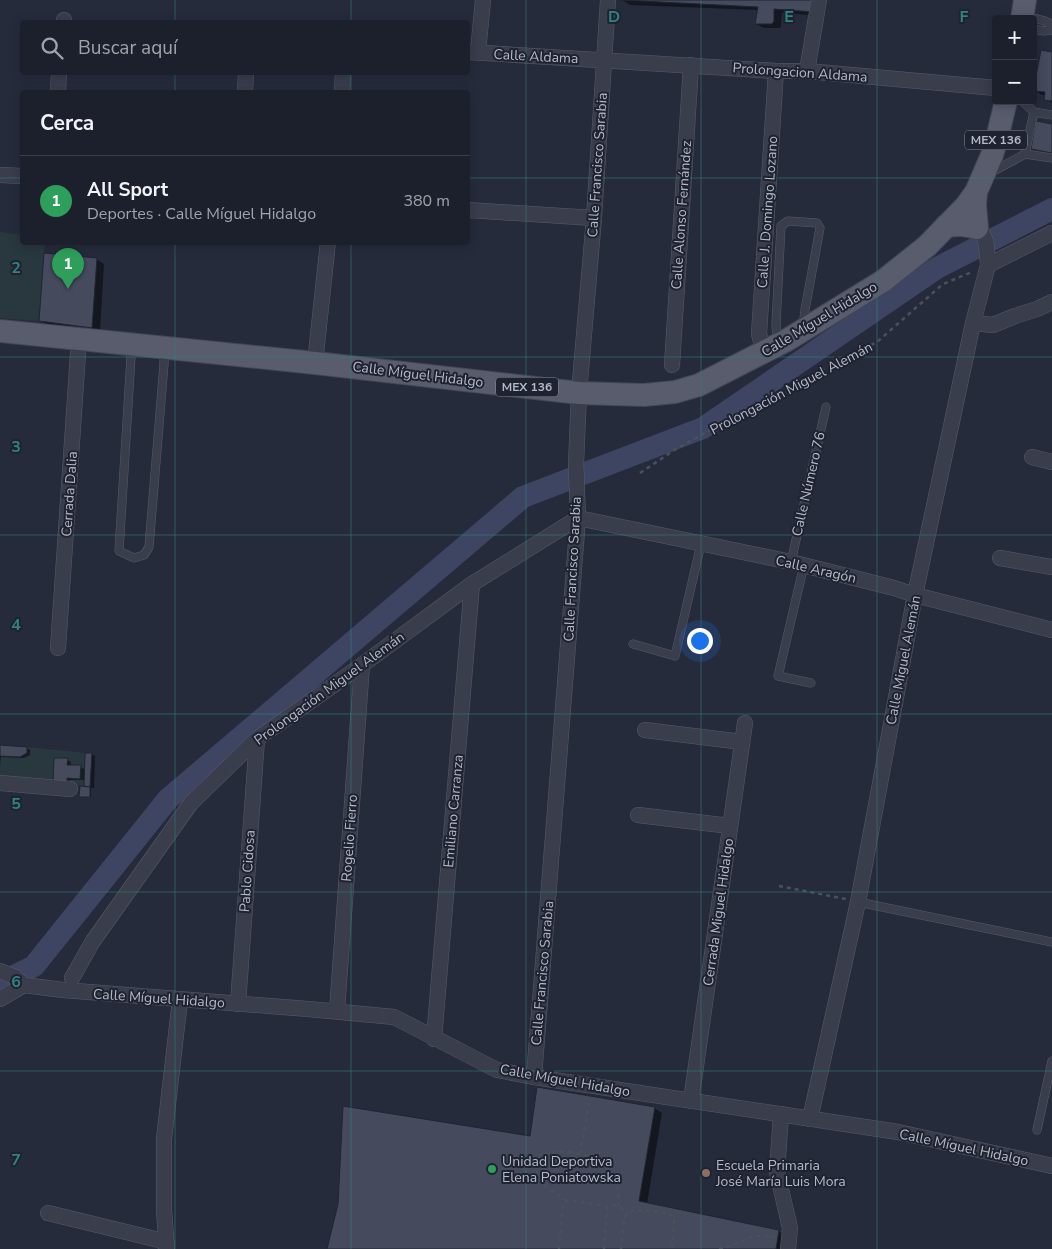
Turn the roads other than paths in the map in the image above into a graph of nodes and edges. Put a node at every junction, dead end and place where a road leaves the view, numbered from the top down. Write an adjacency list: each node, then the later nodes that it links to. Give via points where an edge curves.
1 (483, 0): 8 (street)
2 (608, 0): 9 (street, Calle Francisco Sarabia)
3 (819, 0): 12 (street)
4 (1037, 19): 6 (lane)
5 (1037, 25): 7 (lane, via 1044,30)
6 (1052, 25)
7 (1052, 30)
8 (473, 52): 9 (street, Calle Aldama)
9 (605, 60): 10 (street, Prolongacion Aldama); 30 (street, Calle Francisco Sarabia)
10 (691, 65): 11 (street, Prolongacion Aldama); 47 (street, Calle Alonso Fernández)
11 (776, 71): 12 (street, Prolongacion Aldama); 45 (street, Calle J. Domingo Lozano, via 759,334)
12 (807, 71): 16 (street, Prolongacion Aldama)
13 (60, 75): 17 (street)
14 (246, 75): 18 (street)
15 (343, 75): 19 (street)
16 (992, 88)
17 (58, 90)
18 (245, 90)
19 (342, 90)
20 (1005, 105): 28 (main road, Calle Míguel Hidalgo / MEX 136, via 996,141)
21 (1026, 105): 22 (lane)
22 (1034, 112): 23 (lane); 24 (lane)
23 (1052, 115)
24 (1025, 154): 25 (lane); 28 (lane)
25 (1052, 158)
26 (0, 175): 27 (street)
27 (20, 176)
28 (975, 192): 31 (main road, Calle Míguel Hidalgo / MEX 136); 32 (main road)
29 (470, 210): 30 (street)
30 (594, 218): 48 (street, Calle Francisco Sarabia)
31 (946, 226): 32 (main road, via 959,224); 41 (main road, Calle Míguel Hidalgo / MEX 136, via 927,246 883,281)
32 (979, 230): 35 (street, via 986,242)
33 (1052, 233): 35 (street)
34 (328, 245): 46 (street)
35 (988, 258): 39 (street, Calle Miguel Alemán)
36 (1052, 302): 37 (street)
37 (1037, 309): 38 (street); 39 (street, via 993,325)
38 (1052, 313)
39 (973, 324): 58 (street, Calle Miguel Alemán)
40 (0, 331): 42 (main road, Calle Míguel Hidalgo / MEX 136)
41 (803, 331): 45 (main road, Calle Míguel Hidalgo / MEX 136); 45 (lane, via 820,228 817,222 788,221 781,226 776,324)
42 (79, 338): 43 (main road, Calle Míguel Hidalgo / MEX 136); 61 (street, Cerrada Dalia)
43 (130, 344): 44 (main road, Calle Míguel Hidalgo / MEX 136); 44 (lane, via 119,551 134,558 144,555 149,547)
44 (164, 347): 46 (main road, Calle Míguel Hidalgo / MEX 136)
45 (771, 349): 48 (main road, Calle Míguel Hidalgo / MEX 136, via 699,385 675,392 644,395)
46 (315, 362): 48 (main road, Calle Míguel Hidalgo / MEX 136)
47 (672, 365)
48 (579, 393): 52 (street, Calle Francisco Sarabia)
49 (826, 407): 55 (lane, Calle Número 76)
50 (1032, 457): 51 (street)
51 (1052, 462)
52 (577, 511): 53 (street, Calle Aragón); 57 (street, Prolongación Miguel Alemán); 82 (street, Calle Francisco Sarabia)
53 (701, 544): 55 (street, Calle Aragón); 60 (lane, via 675,656)
54 (1000, 558): 56 (street)
55 (797, 564): 58 (street, Calle Aragón); 63 (lane, Calle Número 76, via 778,676)
56 (1052, 567)
57 (472, 584): 62 (street, Prolongación Miguel Alemán); 80 (street, Emiliano Carranza)
58 (914, 594): 59 (street, Calle Aragón); 72 (street, Calle Miguel Alemán)
59 (1052, 630)
60 (633, 644)
61 (58, 648)
62 (362, 666): 66 (street, Prolongación Miguel Alemán); 79 (street, Rogelio Fierro)
63 (811, 683)
64 (745, 723): 67 (street, Cerrada Miguel Hidalgo)
65 (645, 730): 67 (street)
66 (257, 739): 75 (street, Prolongación Miguel Alemán, via 191,803 93,941); 78 (street, Pablo Cidosa)
67 (742, 742): 71 (street, Cerrada Miguel Hidalgo)
68 (0, 784): 69 (street)
69 (70, 789)
70 (638, 815): 71 (street)
71 (730, 826): 83 (street, Cerrada Miguel Hidalgo)
72 (858, 902): 73 (lane); 85 (street, Calle Miguel Alemán)
73 (1052, 942)
74 (11, 976): 76 (street); 77 (street, Calle Míguel Hidalgo, via 63,990)
75 (72, 978)
76 (0, 999)
77 (180, 1000): 78 (street, Calle Míguel Hidalgo); 90 (street, via 164,1138)
78 (238, 1004): 79 (street, Calle Míguel Hidalgo)
79 (338, 1012): 80 (street, Calle Míguel Hidalgo, via 394,1017)
80 (434, 1039): 82 (street, Calle Míguel Hidalgo, via 497,1070)
81 (1052, 1061): 86 (lane)
82 (534, 1077): 83 (street, Calle Míguel Hidalgo)
83 (691, 1101): 84 (street, Calle Míguel Hidalgo)
84 (781, 1114): 85 (street, Calle Míguel Hidalgo); 89 (street, via 777,1172 790,1228)
85 (810, 1119): 87 (street, Calle Míguel Hidalgo, via 898,1132)
86 (1037, 1130)
87 (1052, 1166)
88 (48, 1213): 90 (street, via 159,1240)
89 (789, 1244)
90 (167, 1247)

